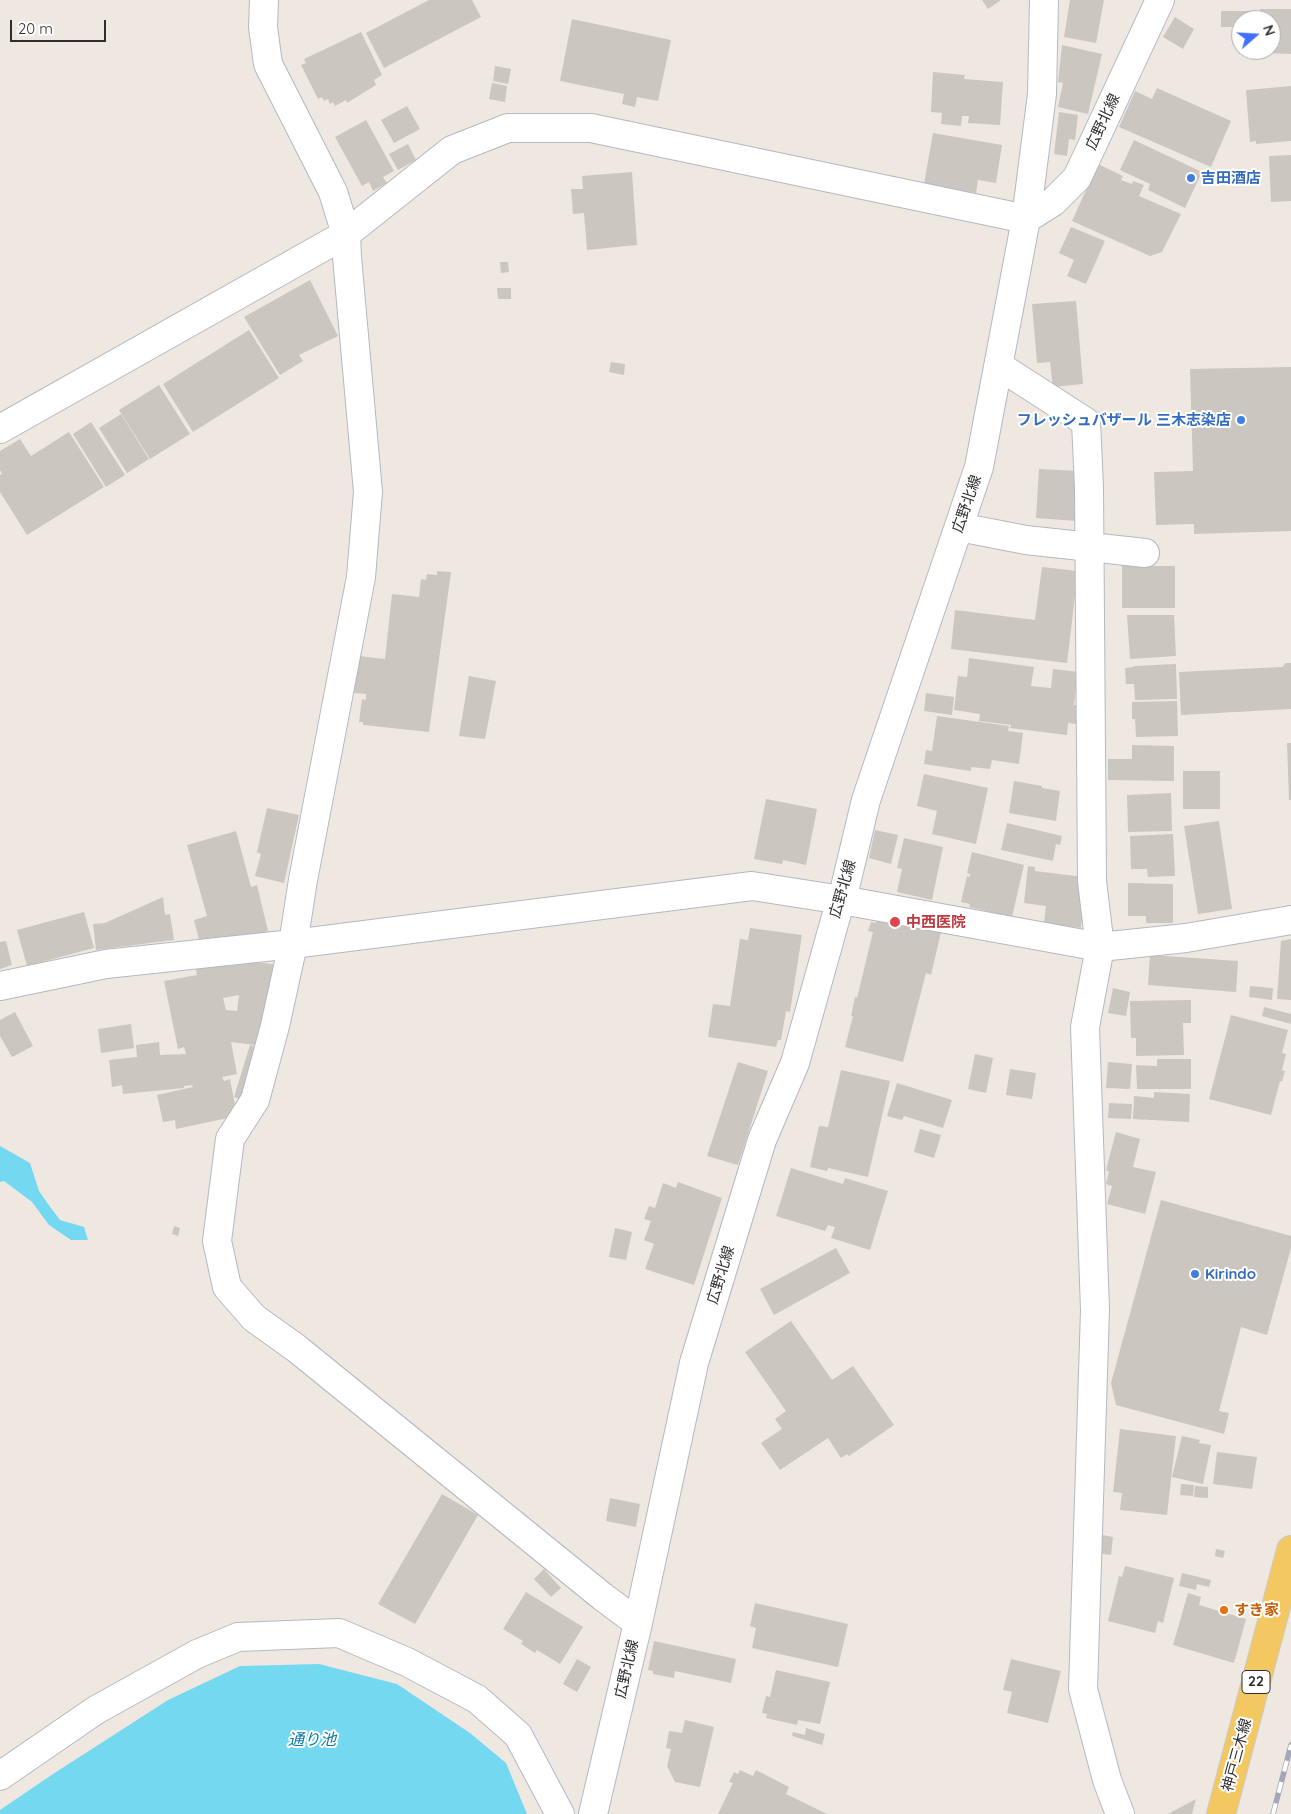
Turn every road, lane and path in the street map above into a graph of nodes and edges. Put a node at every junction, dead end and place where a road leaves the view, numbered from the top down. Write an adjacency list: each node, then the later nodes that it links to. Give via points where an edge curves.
1 (264, 0): 5 (street, via 263,27 268,64 333,192)
2 (1044, 0): 4 (street, via 1042,94)
3 (1160, 0): 4 (street, 広野北線, via 1077,178 1053,202)
4 (1026, 219): 5 (street, via 590,128 508,128 452,150); 6 (street, 広野北線)
5 (346, 234): 7 (street); 13 (street, via 368,492 361,577)
6 (999, 366): 8 (street, 広野北線, via 979,467); 9 (street, via 1086,422)
7 (0, 429)
8 (959, 526): 9 (street, via 1026,540); 11 (street, 広野北線, via 866,800)
9 (1089, 546): 10 (street); 14 (street, via 1092,881)
10 (1145, 553)
11 (842, 900): 13 (street, via 752,886); 14 (street); 17 (street, 広野北線, via 794,1063 762,1140 694,1362)
12 (1291, 920): 14 (street, via 1186,938)
13 (293, 944): 15 (street, via 106,964); 17 (street, via 255,1100 230,1140 217,1241 227,1286 254,1318)
14 (1100, 947): 21 (street, via 1085,1027 1096,1310 1083,1689 1107,1780)
15 (0, 986)
16 (1291, 1550): 22 (main road, 神戸三木線 / 22)
17 (638, 1623): 20 (street, 広野北線)
18 (0, 1776): 19 (street, via 96,1710 197,1654 238,1637 339,1633 408,1662 476,1699 518,1735)
19 (560, 1814)
20 (593, 1814)
21 (1120, 1814)
22 (1221, 1814)

